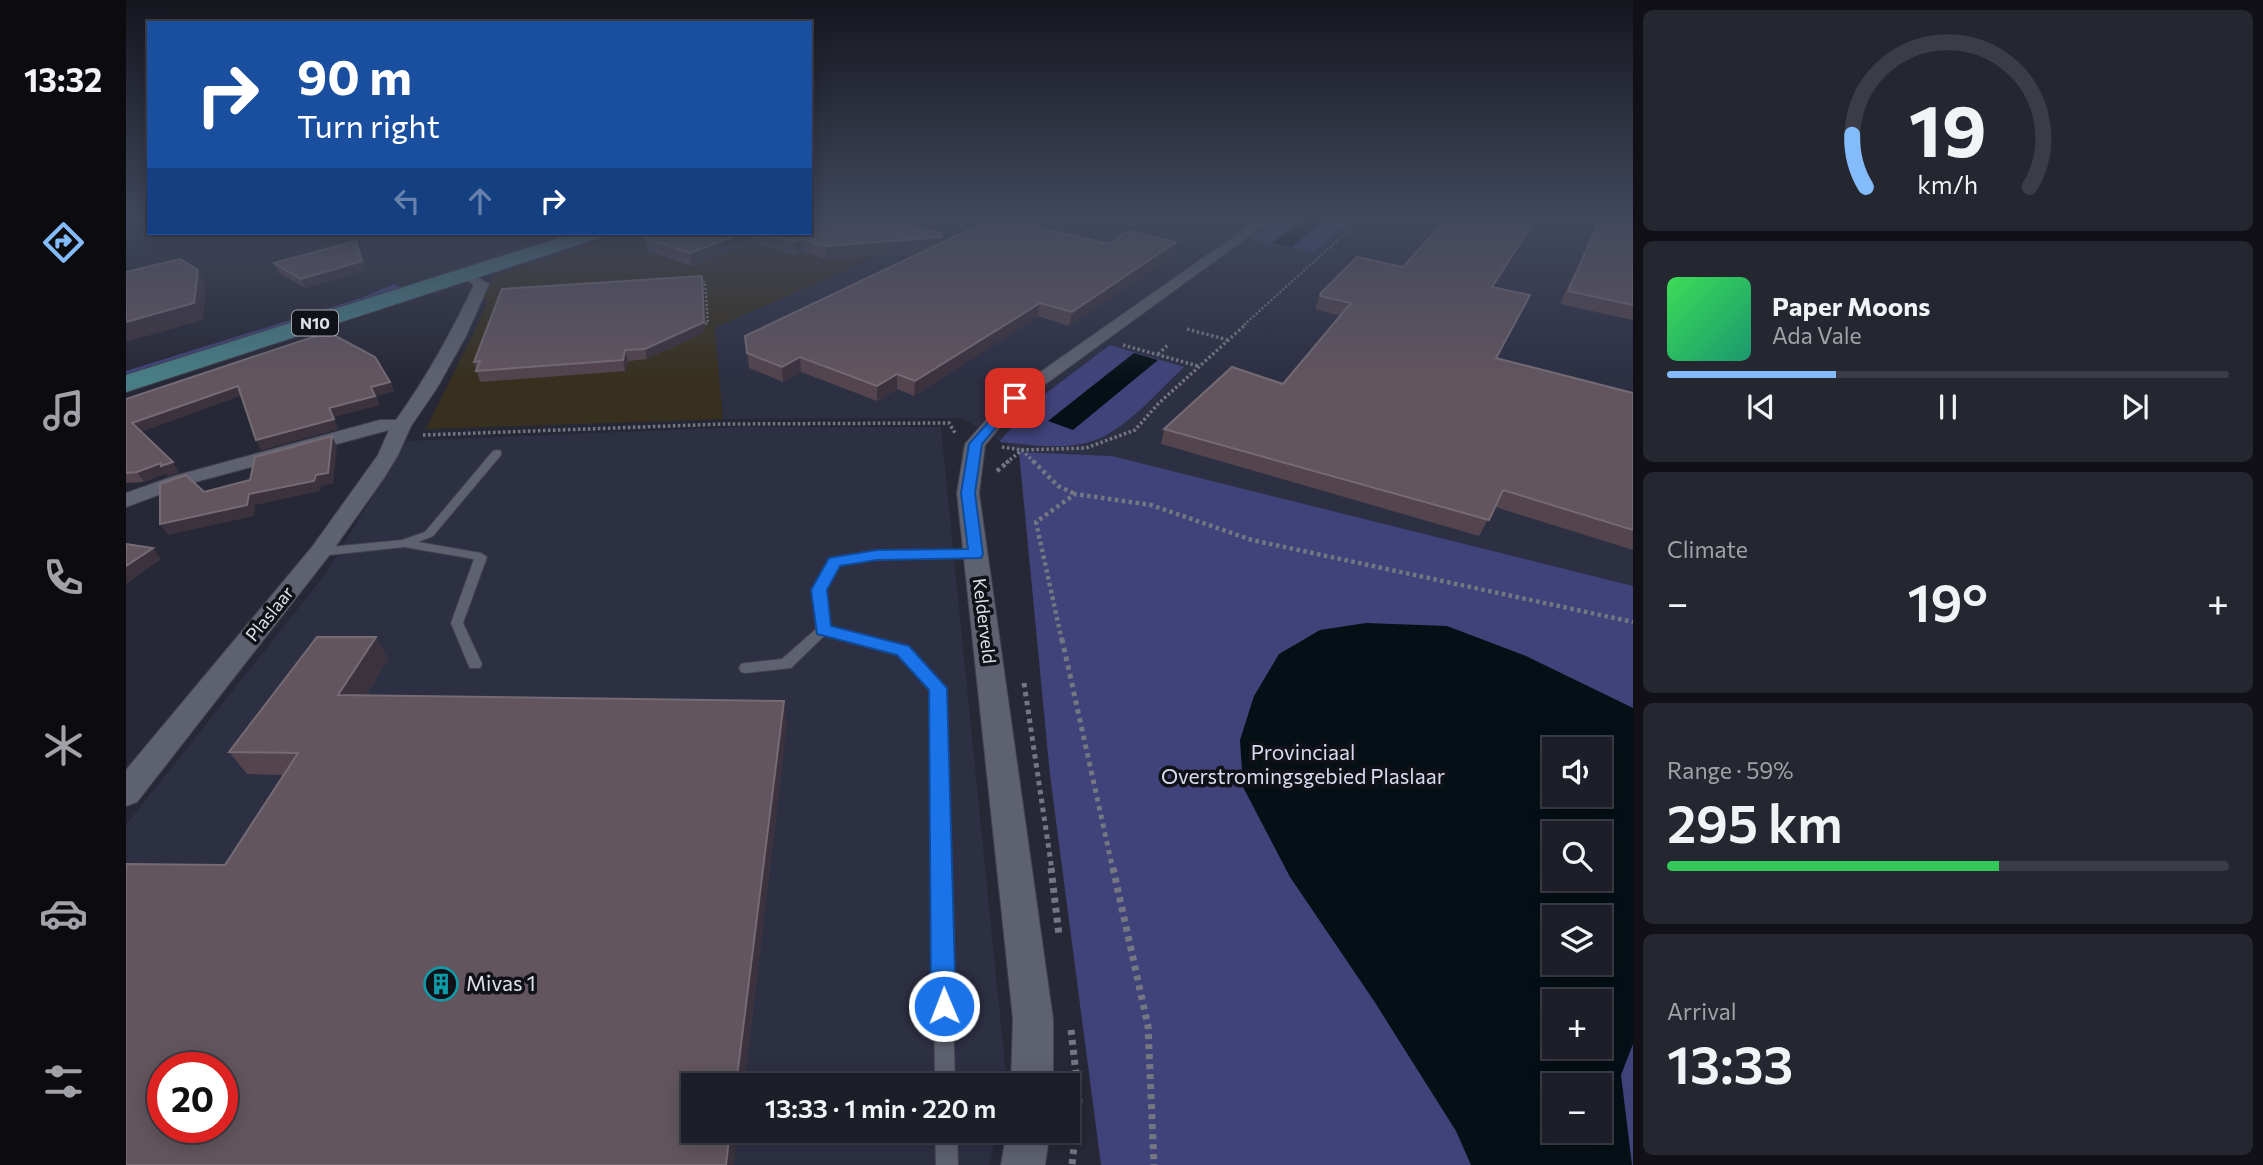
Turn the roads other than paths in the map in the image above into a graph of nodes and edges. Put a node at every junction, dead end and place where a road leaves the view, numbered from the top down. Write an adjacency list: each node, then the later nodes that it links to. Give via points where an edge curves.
1 (418, 272): 5 (main road, N10)
2 (474, 272): 4 (main road, N10)
3 (1193, 272): 12 (street, Kelderveld, via 1015,398 975,444 968,493)
4 (466, 275): 6 (main road, N10); 7 (street, Plaslaar, via 482,284 458,336)
5 (126, 366)
6 (126, 384)
7 (399, 431): 9 (street, via 387,424 181,480); 11 (street, Plaslaar, via 373,478)
8 (497, 453): 10 (lane, via 429,534)
9 (126, 500)
10 (404, 543): 11 (lane); 14 (lane, via 481,557 457,623)
11 (320, 552): 16 (street, Plaslaar)
12 (976, 554): 13 (lane, via 877,555 834,562 819,590); 18 (street, Kelderveld, via 1033,1019)
13 (823, 629): 15 (lane, via 786,664); 17 (lane, via 902,651 938,688)
14 (475, 664)
15 (746, 668)
16 (126, 793)
17 (945, 1073)
18 (1032, 1073)
19 (946, 1143): 21 (lane)
20 (1027, 1143): 22 (street)
21 (947, 1165)
22 (1023, 1165)

